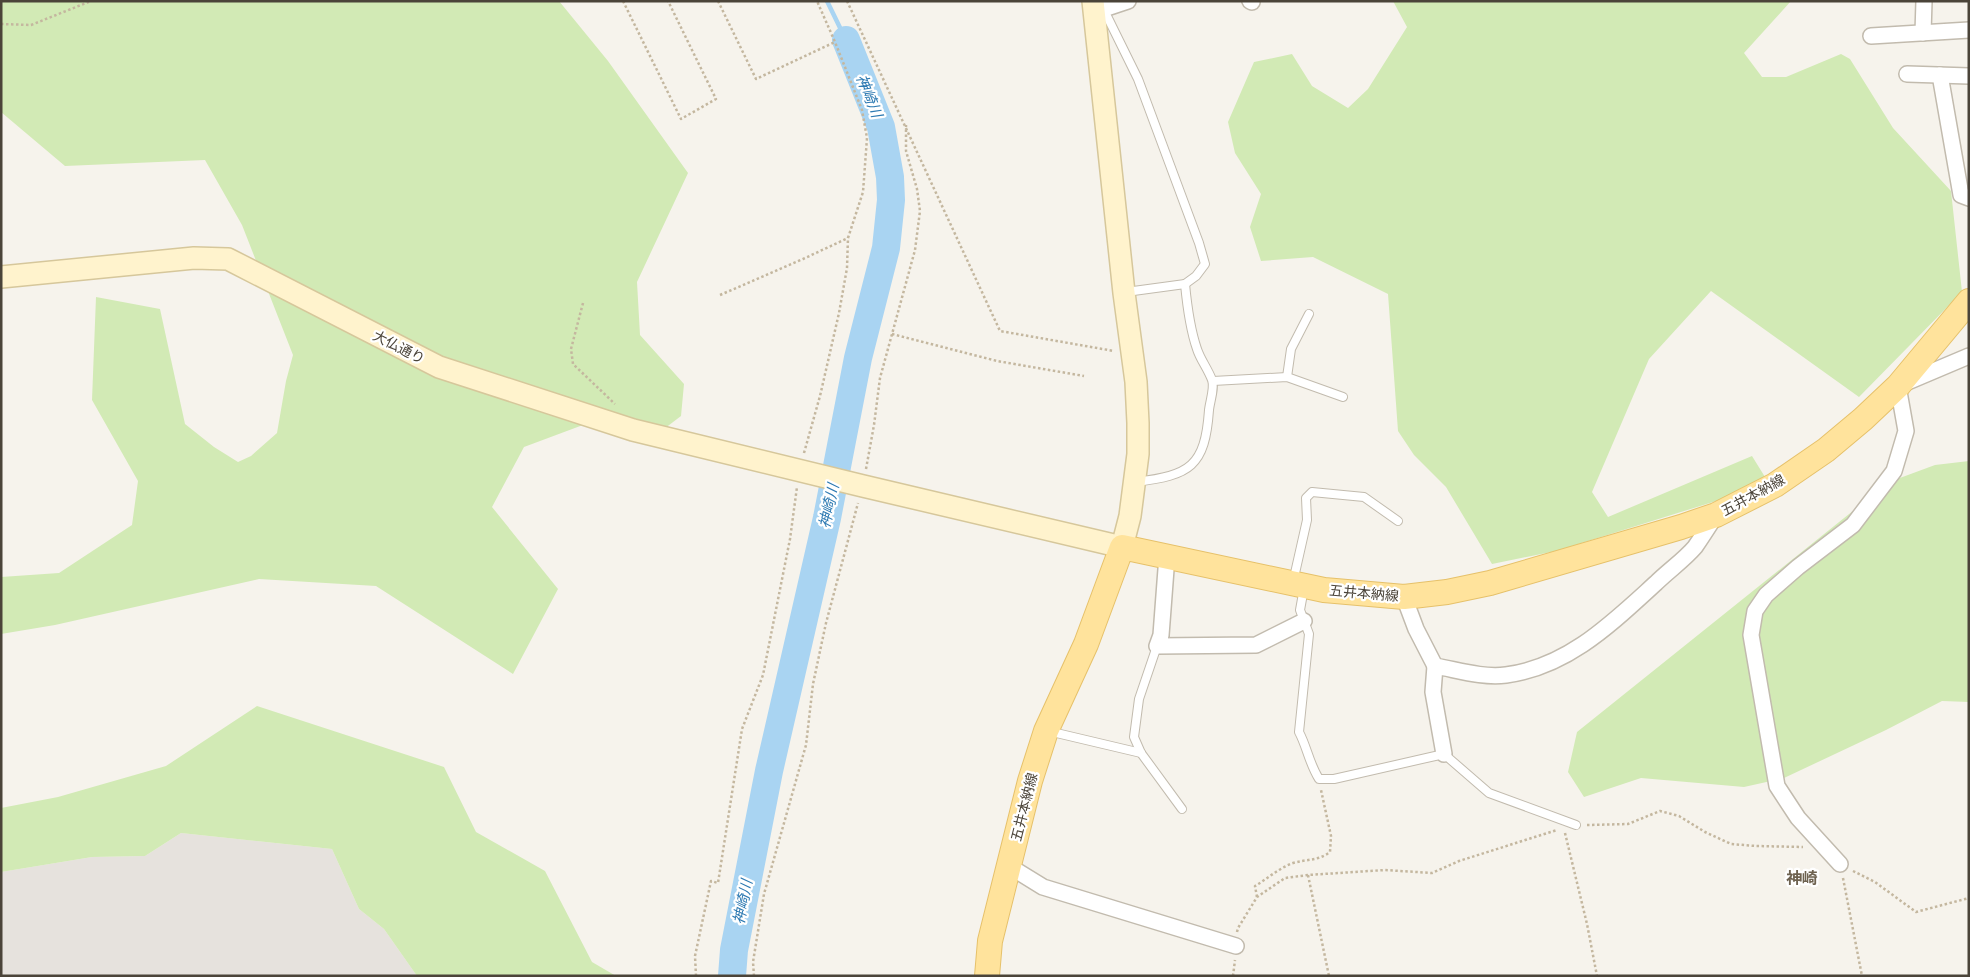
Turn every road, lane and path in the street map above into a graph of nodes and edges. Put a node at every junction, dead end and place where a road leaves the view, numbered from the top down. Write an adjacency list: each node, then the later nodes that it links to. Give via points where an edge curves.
1 (91, 1): 10 (path, via 31,25)
2 (623, 1): 3 (path, via 681,119 716,99)
3 (668, 1)
4 (718, 1): 14 (path, via 756,79)
5 (817, 1): 14 (path)
6 (847, 1): 18 (path)
7 (1128, 1): 9 (street)
8 (1924, 1): 12 (street)
9 (1097, 8): 22 (lane, via 1138,79 1199,243 1205,264); 23 (street)
10 (1, 24)
11 (1969, 30): 12 (street)
12 (1923, 33): 13 (street)
13 (1871, 36)
14 (836, 42): 20 (path, via 862,110 867,138 863,192)
15 (1907, 74): 16 (street)
16 (1940, 75): 17 (street); 19 (street, via 1961,195)
17 (1969, 76)
18 (906, 125): 28 (path, via 906,151 920,211 914,250); 29 (path, via 1000,331)
19 (1969, 198)
20 (848, 238): 24 (path); 37 (path, via 847,268 839,313)
21 (1, 277): 36 (street, 大仏通り, via 194,258 228,259 439,367)
22 (1185, 284): 23 (lane); 33 (lane, via 1197,349)
23 (1124, 293): 29 (street)
24 (720, 295)
25 (1969, 301): 34 (main road, 五井本納線)
26 (583, 302): 36 (path, via 571,349 573,364 626,415)
27 (1309, 314): 32 (lane, via 1290,349)
28 (892, 334): 31 (path, via 997,361); 39 (path, via 880,378)
29 (1133, 354): 38 (street, via 1138,423)
30 (1969, 356): 34 (street)
31 (1084, 376)
32 (1287, 377): 33 (lane); 35 (lane)
33 (1213, 381): 38 (lane, via 1208,432 1196,461 1183,471 1163,478)
34 (1898, 386): 40 (main road, 五井本納線, via 1826,450 1775,485); 56 (street, via 1906,431 1894,471 1853,524 1766,595 1755,611 1751,635 1777,786 1798,818)
35 (1343, 398)
36 (633, 430): 37 (street, 大仏通り)
37 (799, 471): 39 (street, 大仏通り); 62 (path, via 790,539 763,675 742,729 718,883 711,880 695,956)
38 (1134, 482): 42 (street)
39 (863, 486): 42 (street, 大仏通り); 63 (path, via 826,623 813,684 806,745 764,894 754,954)
40 (1716, 515): 45 (main road, 五井本納線, via 1490,584); 48 (street, via 1694,548 1608,626 1556,661 1507,675 1486,676)
41 (1398, 521): 44 (lane, via 1364,497 1312,492 1306,498 1307,520)
42 (1122, 547): 43 (main road, 五井本納線); 49 (main road, 五井本納線, via 1086,644)
43 (1168, 556): 44 (main road, 五井本納線); 47 (street, via 1161,635)
44 (1298, 585): 45 (main road, 五井本納線); 46 (lane)
45 (1404, 597): 48 (street)
46 (1304, 621): 47 (street, via 1256,645); 52 (lane, via 1309,634 1299,732 1306,744 1311,767)
47 (1157, 646): 50 (lane, via 1139,699 1134,737)
48 (1435, 666): 51 (street, via 1433,692)
49 (1046, 731): 50 (lane); 57 (main road, 五井本納線)
50 (1141, 753): 53 (lane)
51 (1444, 754): 52 (lane, via 1334,779); 54 (lane, via 1489,793)
52 (1319, 779): 59 (path, via 1331,836 1330,852 1321,859 1304,860 1284,868 1255,886)
53 (1182, 808)
54 (1576, 824): 55 (path, via 1628,824 1660,811 1679,816 1731,844)
55 (1806, 846)
56 (1840, 864): 60 (path, via 1874,882 1916,912); 68 (path)
57 (1009, 866): 61 (street, via 1043,887); 64 (main road, 五井本納線, via 990,941)
58 (1308, 875): 59 (path, via 1285,878); 66 (path); 67 (path, via 1385,870 1432,873 1459,861 1563,828)
59 (1257, 897): 61 (path, via 1238,928)
60 (1969, 898)
61 (1236, 946): 65 (path)
62 (696, 976)
63 (754, 976)
64 (987, 976)
65 (1233, 976)
66 (1329, 976)
67 (1597, 976)
68 (1862, 976)

